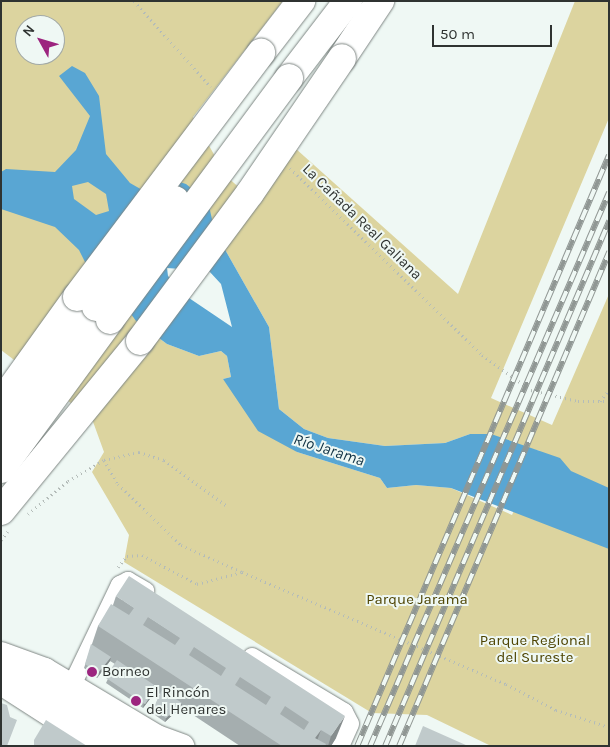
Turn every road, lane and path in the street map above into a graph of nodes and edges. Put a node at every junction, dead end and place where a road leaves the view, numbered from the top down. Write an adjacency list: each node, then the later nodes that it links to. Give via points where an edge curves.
1 (134, 1): 7 (path)
2 (301, 1): 6 (highway)
3 (324, 1): 6 (highway)
4 (348, 1): 6 (highway)
5 (380, 1): 18 (highway, bridge, via 250,193)
6 (275, 66): 9 (highway, bridge); 9 (highway, bridge)
7 (217, 92)
8 (284, 162): 11 (path, La Cañada Real Galiana, via 482,355 531,390)
9 (94, 308): 13 (highway); 14 (highway); 16 (highway)
10 (609, 390): 11 (path)
11 (599, 402): 12 (path, La Cañada Real Galiana)
12 (609, 402)
13 (1, 403)
14 (1, 436)
15 (104, 460): 17 (path, via 139,452 164,460); 18 (path); 20 (path, via 118,484 181,545)
16 (1, 469)
17 (227, 506)
18 (13, 517): 19 (path)
19 (1, 540)
20 (242, 572): 21 (path, via 197,584 142,554 127,556 118,568 115,577); 31 (path, via 506,684 556,710)
21 (120, 585): 22 (street, via 128,581); 28 (street)
22 (161, 602)
23 (236, 647): 35 (street, via 344,712 350,724)
24 (1, 654): 28 (street)
25 (1, 660): 30 (street)
26 (1, 674): 30 (street)
27 (1, 683): 30 (street)
28 (72, 685): 34 (street, via 157,737)
29 (1, 690): 30 (street)
30 (28, 693): 32 (street); 33 (street)
31 (609, 727)
32 (99, 746)
33 (136, 746)
34 (182, 746)
35 (340, 746)

